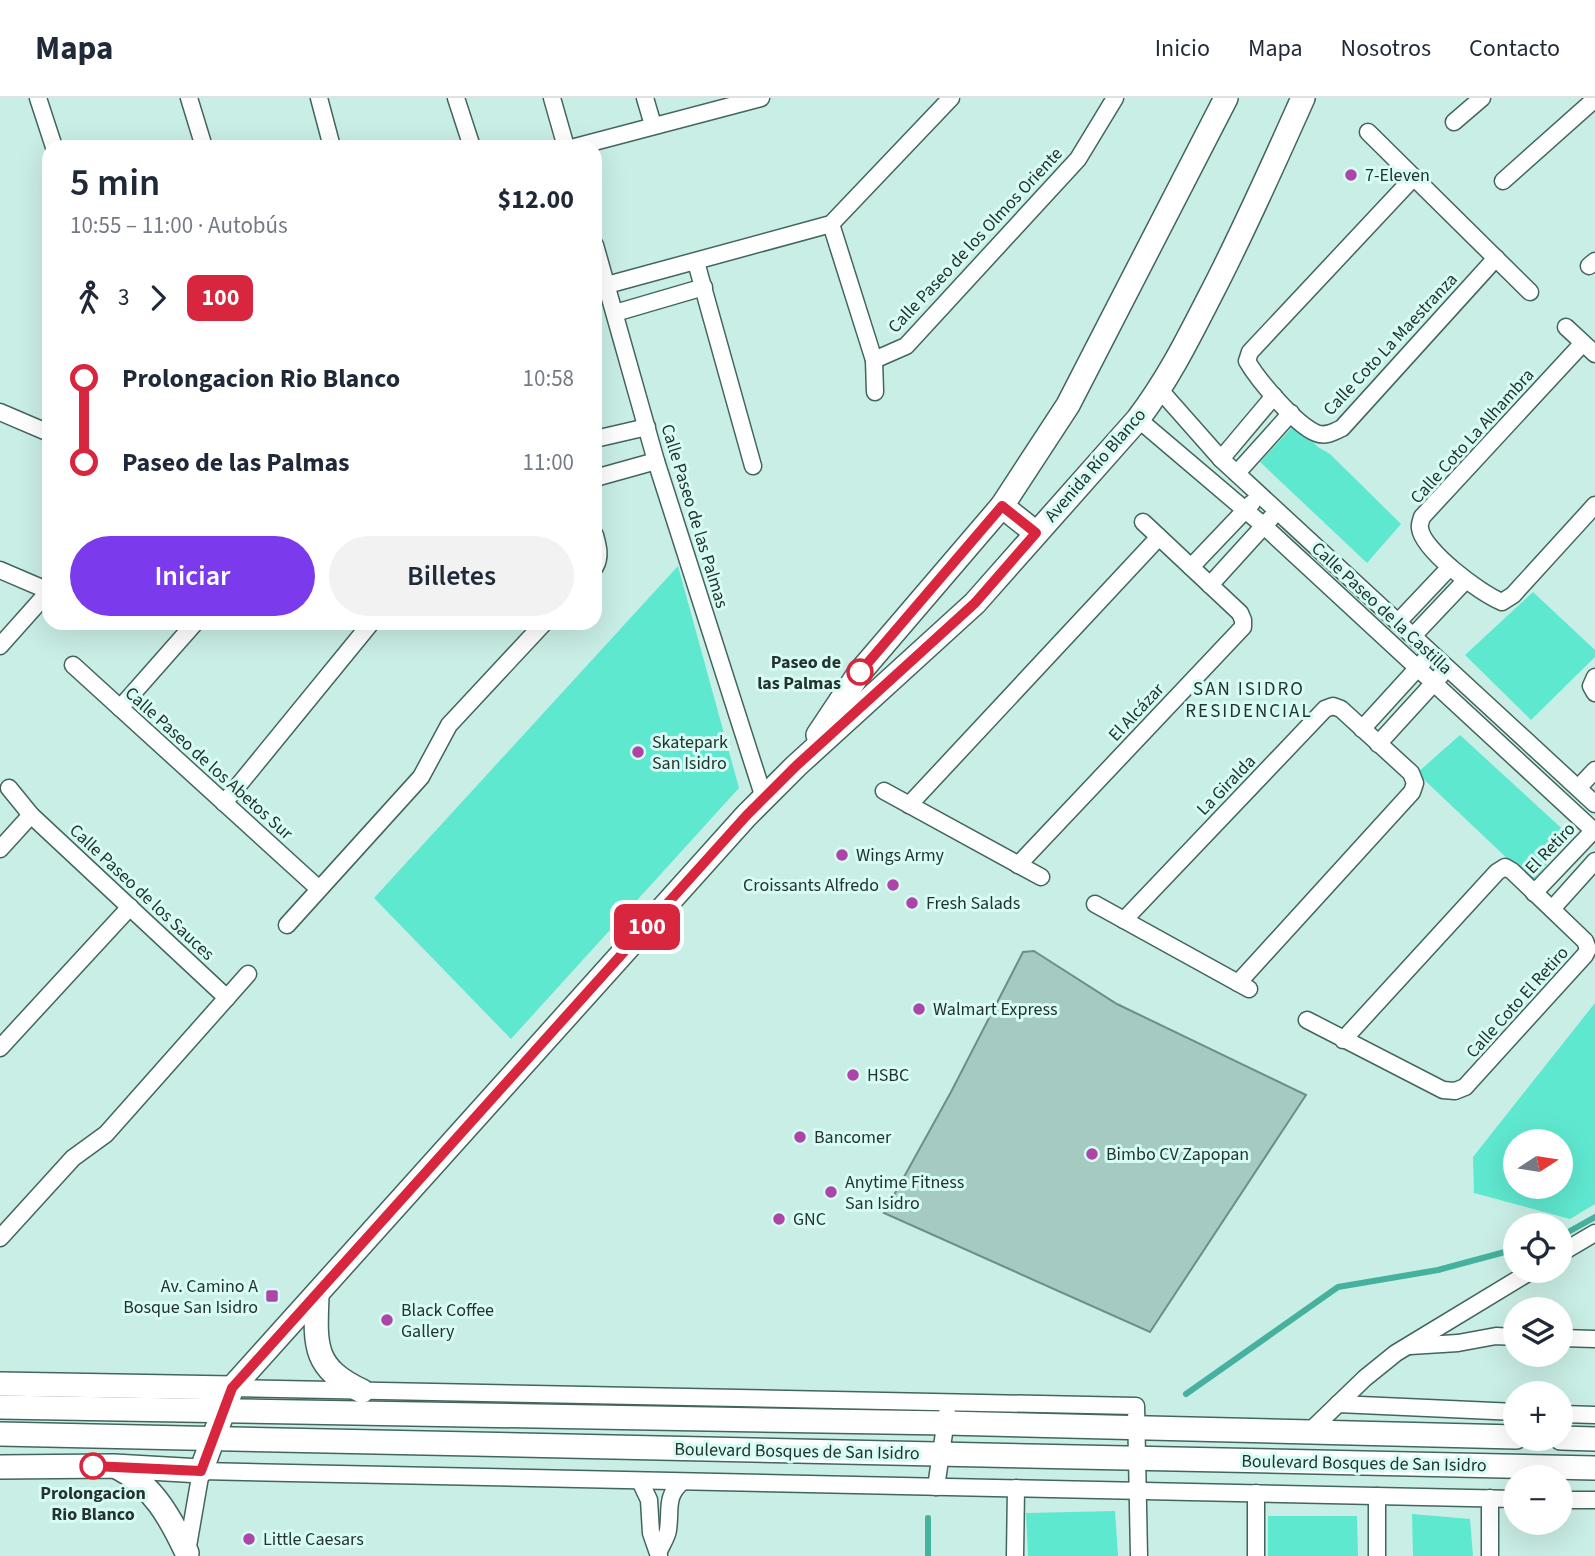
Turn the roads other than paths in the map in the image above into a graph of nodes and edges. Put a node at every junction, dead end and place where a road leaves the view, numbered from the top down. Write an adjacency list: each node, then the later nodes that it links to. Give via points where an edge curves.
1 (38, 98): 17 (street)
2 (189, 98): 18 (street)
3 (319, 98): 19 (street)
4 (456, 98): 20 (street)
5 (552, 98): 21 (street)
6 (645, 98): 15 (street)
7 (761, 98): 15 (street)
8 (951, 98): 25 (street)
9 (1115, 98): 35 (street, Calle Paseo de los Olmos Oriente, via 1078,159 905,346)
10 (1226, 98): 52 (street, Avenida Río Blanco, via 1068,405)
11 (1303, 98): 36 (street, Avenida Río Blanco, via 1241,235)
12 (1482, 98): 14 (street)
13 (1595, 99): 24 (street)
14 (1454, 122)
15 (653, 125): 22 (street)
16 (1368, 132): 23 (street)
17 (52, 140)
18 (202, 140)
19 (330, 140)
20 (470, 140)
21 (564, 140)
22 (600, 140)
23 (1414, 177): 26 (street); 38 (street, Calle Coto La Maestranza, via 1250,352 1252,369)
24 (1503, 181)
25 (831, 224): 27 (street); 35 (street)
26 (1496, 258): 31 (street); 40 (street, Calle Coto La Maestranza, via 1342,428 1317,433)
27 (696, 262): 29 (street); 30 (street)
28 (602, 268): 29 (street, Calle Paseo de las Palmas)
29 (607, 285): 32 (street, Calle Paseo de las Palmas)
30 (704, 287): 32 (street); 47 (street)
31 (1531, 292)
32 (615, 313): 42 (street, Calle Paseo de las Palmas)
33 (1566, 327): 34 (street, Calle Coto La Alhambra)
34 (1589, 349): 60 (street, Calle Coto La Alhambra, via 1422,517 1423,537)
35 (874, 360): 37 (street)
36 (1160, 390): 41 (street, Avenida Río Blanco); 45 (street, Calle Paseo de la Castilla)
37 (875, 392)
38 (1274, 396): 40 (street, Calle Coto La Maestranza); 45 (street)
39 (0, 412): 43 (street)
40 (1291, 413): 48 (street)
41 (1138, 419): 53 (street, Calle Paseo de la Castilla); 57 (street, Avenida Río Blanco)
42 (647, 427): 44 (street); 46 (street, Calle Paseo de las Palmas)
43 (42, 430)
44 (602, 437)
45 (1221, 458): 48 (street, Calle Paseo de la Castilla)
46 (656, 461): 49 (street); 87 (street, Calle Paseo de las Palmas)
47 (753, 466)
48 (1237, 473): 50 (street, Calle Paseo de la Castilla)
49 (602, 476)
50 (1261, 495): 53 (street); 54 (street, Calle Paseo de la Castilla)
51 (1595, 505): 62 (street, Calle Coto La Alhambra, via 1502,602)
52 (1002, 506): 57 (street); 82 (street, Avenida Río Blanco, via 860,672)
53 (1245, 509): 56 (street, Calle Paseo de la Castilla); 59 (street)
54 (1277, 511): 56 (street); 66 (street, Calle Paseo de la Castilla)
55 (1143, 522): 58 (street, El Alcázar)
56 (1264, 526): 63 (street); 74 (street, Calle Paseo de la Castilla)
57 (1036, 533): 82 (street, Avenida Río Blanco, via 975,603)
58 (1159, 537): 59 (street, El Alcázar); 90 (street)
59 (1191, 567): 63 (street, El Alcázar)
60 (1450, 567): 62 (street, Calle Coto La Alhambra); 66 (street)
61 (0, 570): 64 (street)
62 (1465, 581): 70 (street)
63 (1210, 585): 95 (street, El Alcázar, via 1240,613 1243,627)
64 (42, 588)
65 (42, 599): 71 (street)
66 (1398, 622): 70 (street, Calle Paseo de la Castilla)
67 (189, 630): 79 (street)
68 (365, 630): 89 (street)
69 (537, 630): 97 (street, via 449,724 421,777)
70 (1413, 636): 72 (street, Calle Paseo de la Castilla)
71 (0, 646)
72 (1432, 654): 74 (street); 75 (street, Calle Paseo de la Castilla)
73 (73, 665): 79 (street, Calle Paseo de los Abetos Sur)
74 (1417, 667): 77 (street, Calle Paseo de la Castilla); 80 (street)
75 (1448, 668): 77 (street); 85 (street, Calle Paseo de la Castilla)
76 (1595, 677): 78 (street, via 1591,686)
77 (1435, 682): 81 (street); 92 (street, Calle Paseo de la Castilla)
78 (1595, 693)
79 (120, 708): 89 (street, Calle Paseo de los Abetos Sur)
80 (1362, 729): 81 (street, La Giralda); 102 (street, La Giralda, via 1341,709 1325,709)
81 (1378, 744): 102 (street, La Giralda, via 1411,774 1412,792 1244,986)
82 (796, 766): 87 (street, Avenida Río Blanco)
83 (1595, 771): 85 (street)
84 (9, 788): 91 (street, Calle Paseo de los Sauces)
85 (1578, 788): 88 (street, Calle Paseo de la Castilla)
86 (884, 791): 90 (street)
87 (764, 797): 113 (street, Avenida Río Blanco)
88 (1594, 802)
89 (224, 803): 97 (street, Calle Paseo de los Abetos Sur)
90 (909, 805): 95 (street)
91 (31, 814): 93 (street); 100 (street, Calle Paseo de los Sauces)
92 (1594, 831): 98 (street, El Retiro)
93 (0, 849)
94 (1595, 861): 101 (street)
95 (1018, 865): 96 (street)
96 (1041, 877)
97 (319, 889): 103 (street)
98 (1534, 893): 101 (street, Calle Coto El Retiro); 107 (street, Calle Coto El Retiro, via 1505,867 1497,872)
99 (1095, 904): 102 (street, La Giralda)
100 (130, 907): 105 (street, Calle Paseo de los Sauces); 108 (street)
101 (1552, 909): 107 (street, Calle Coto El Retiro, via 1588,949 1465,1087 1443,1090)
102 (1124, 920)
103 (287, 925)
104 (248, 974): 105 (street)
105 (227, 998): 110 (street, via 106,1134 73,1158)
106 (1307, 1020): 107 (street, Calle Coto El Retiro)
107 (1343, 1040)
108 (0, 1048)
109 (1595, 1233): 111 (street)
110 (0, 1238)
111 (1573, 1246)
112 (1511, 1283): 117 (street)
113 (317, 1296): 119 (street, Avenida Río Blanco); 120 (street, via 316,1332 324,1363 332,1374)
114 (1503, 1336): 117 (street)
115 (1573, 1338): 116 (street)
116 (1595, 1339)
117 (1407, 1346): 121 (street)
118 (0, 1384): 119 (street, Boulevard Bosques de San Isidro)
119 (232, 1388): 120 (street, Boulevard Bosques de San Isidro); 123 (street, Avenida Río Blanco)
120 (362, 1391): 125 (street, Boulevard Bosques de San Isidro)
121 (1338, 1404): 124 (street); 129 (street)
122 (0, 1407): 123 (street, Boulevard Bosques de San Isidro)
123 (224, 1411): 125 (street, Boulevard Bosques de San Isidro); 133 (street, Avenida Río Blanco)
124 (1503, 1411)
125 (948, 1412): 128 (street, Boulevard Bosques de San Isidro); 135 (street)
126 (1573, 1414): 127 (street)
127 (1595, 1415)
128 (1137, 1417): 129 (street, Boulevard Bosques de San Isidro); 136 (street)
129 (1309, 1432): 131 (street, Boulevard Bosques de San Isidro)
130 (0, 1434): 133 (street, Boulevard Bosques de San Isidro)
131 (1503, 1437)
132 (1573, 1438): 134 (street)
133 (213, 1439): 135 (street, Boulevard Bosques de San Isidro); 140 (street, Avenida Río Blanco)
134 (1595, 1439)
135 (941, 1454): 136 (street, Boulevard Bosques de San Isidro); 143 (street)
136 (1138, 1458): 139 (street, Boulevard Bosques de San Isidro); 145 (street)
137 (114, 1466): 138 (street, Boulevard Bosques de San Isidro); 140 (street, Boulevard Bosques de San Isidro); 153 (street, via 142,1484 156,1500)
138 (0, 1467)
139 (1595, 1468)
140 (201, 1471): 141 (street, Boulevard Bosques de San Isidro); 153 (street, Avenida Río Blanco)
141 (640, 1480): 142 (street, Boulevard Bosques de San Isidro); 152 (street, via 649,1500 651,1533)
142 (682, 1482): 143 (street, Boulevard Bosques de San Isidro); 152 (street, via 669,1498 668,1532)
143 (936, 1487): 144 (street, Boulevard Bosques de San Isidro)
144 (1016, 1488): 145 (street, Boulevard Bosques de San Isidro); 154 (street)
145 (1139, 1491): 146 (street, Boulevard Bosques de San Isidro); 155 (street)
146 (1256, 1493): 147 (street, Boulevard Bosques de San Isidro); 156 (street)
147 (1377, 1496): 148 (street, Boulevard Bosques de San Isidro); 157 (street)
148 (1490, 1498): 149 (street, Boulevard Bosques de San Isidro); 158 (street)
149 (1503, 1498)
150 (1573, 1500): 151 (street)
151 (1595, 1500)
152 (659, 1554)
153 (186, 1555)
154 (1015, 1556)
155 (1139, 1556)
156 (1256, 1556)
157 (1377, 1556)
158 (1490, 1556)

